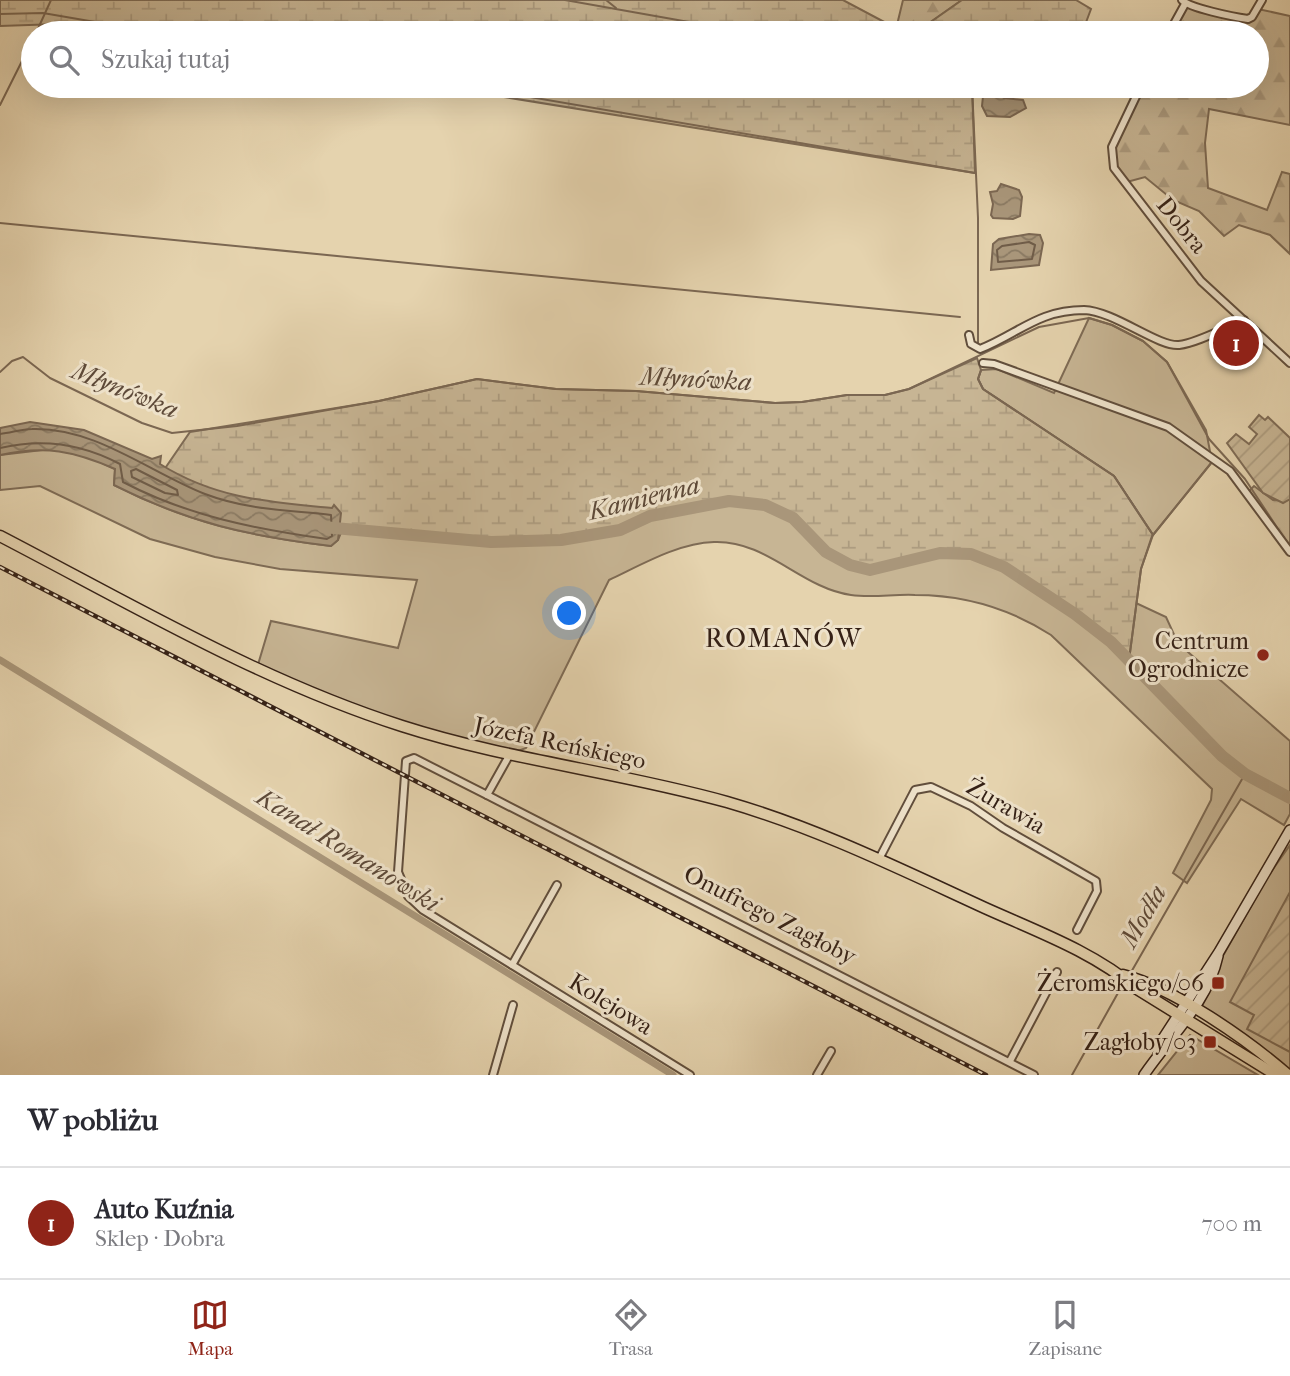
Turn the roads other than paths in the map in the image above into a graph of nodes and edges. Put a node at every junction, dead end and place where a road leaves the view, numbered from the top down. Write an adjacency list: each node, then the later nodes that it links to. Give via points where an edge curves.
1 (1262, 0): 2 (street, via 1252,17 1241,18)
2 (1183, 2): 3 (street)
3 (1174, 21)
4 (1135, 98): 5 (street, Dobra, via 1112,147 1114,168 1201,281)
5 (1244, 320): 6 (street, via 1177,345 1087,310 1041,318 980,349 971,344); 8 (street, Dobra)
6 (969, 335)
7 (983, 363): 10 (street, via 1168,427 1230,471)
8 (1290, 363)
9 (0, 536): 11 (main road, Józefa Reńskiego, via 308,692 405,727)
10 (1290, 552)
11 (510, 754): 13 (street); 15 (main road, Józefa Reńskiego, via 729,803)
12 (408, 759): 13 (street, Onufrego Zagłoby, via 428,764); 18 (street, Kolejowa, via 397,864 402,885 423,910)
13 (487, 795): 23 (street, Onufrego Zagłoby)
14 (1290, 830): 21 (street, via 1219,952 1216,967)
15 (879, 859): 17 (street, Żurawia, via 915,790 931,787 1096,881 1097,891); 21 (main road, Józefa Reńskiego, via 1140,984)
16 (557, 885): 18 (street)
17 (1077, 930)
18 (512, 965): 25 (street, Kolejowa)
19 (1057, 972): 23 (street)
20 (513, 1005): 24 (street)
21 (1186, 1011): 28 (street, via 1160,1043 1158,1055); 29 (main road); 30 (main road, via 1261,1051)
22 (831, 1051): 26 (street)
23 (1010, 1061): 27 (street, Onufrego Zagłoby)
24 (493, 1075)
25 (690, 1075)
26 (817, 1075)
27 (1034, 1075)
28 (1144, 1075)
29 (1276, 1075)
30 (1288, 1075)

